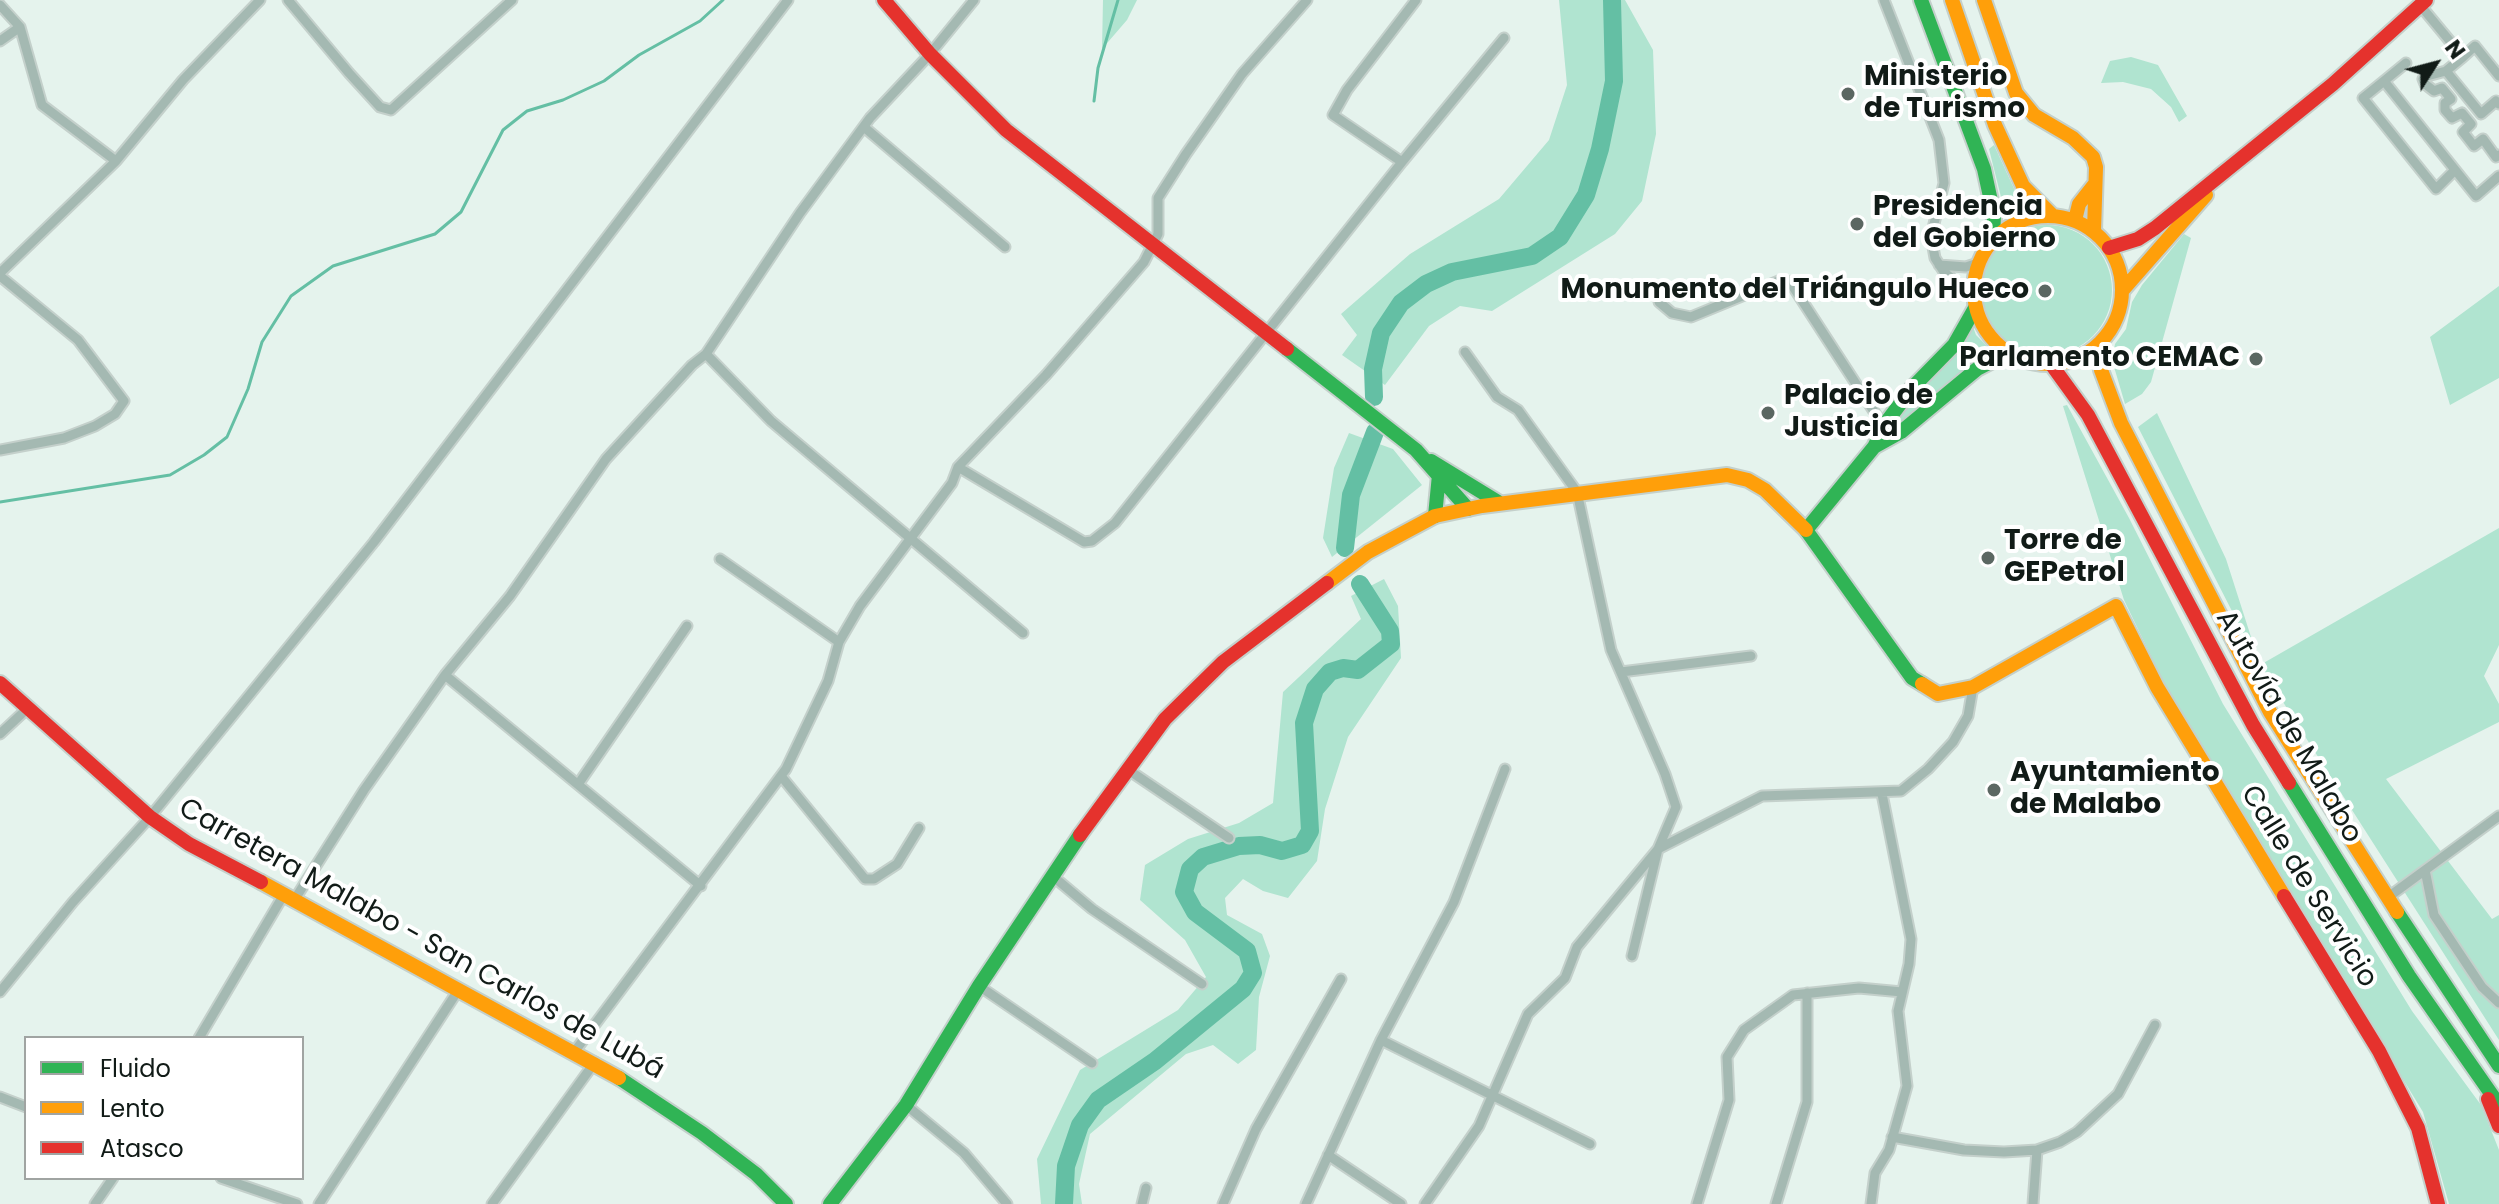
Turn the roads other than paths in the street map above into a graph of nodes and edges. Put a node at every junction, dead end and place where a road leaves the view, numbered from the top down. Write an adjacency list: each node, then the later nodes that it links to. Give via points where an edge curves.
1 (260, 0): 27 (street, via 183,80)
2 (288, 0): 3 (street, via 380,107 391,110)
3 (512, 0)
4 (788, 0): 82 (street, via 374,542)
5 (884, 0): 18 (main road)
6 (974, 0): 18 (street)
7 (1307, 0): 37 (street, via 1242,74 1158,198)
8 (1416, 0): 28 (street, via 1333,115)
9 (1884, 0): 41 (street, via 1939,140 1944,183 1931,236)
10 (1921, 0): 36 (main road, via 1984,169)
11 (1952, 0): 33 (main road, via 1995,125 2023,186)
12 (1984, 0): 32 (main road, via 2016,93 2034,115 2093,157)
13 (2423, 2): 19 (street); 31 (main road)
14 (0, 5): 15 (street)
15 (20, 27): 17 (street); 27 (street, via 42,105)
16 (1504, 38): 28 (street)
17 (0, 41)
18 (930, 54): 25 (street); 37 (main road, via 1006,130)
19 (2463, 57): 21 (street); 22 (street, via 2475,46)
20 (2406, 63): 23 (street)
21 (2446, 71): 24 (street, via 2481,114); 26 (street, via 2427,76 2425,84 2434,91 2442,88 2451,99 2445,110 2452,118 2462,113 2471,124 2463,132 2474,146 2483,139)
22 (2499, 76)
23 (2384, 81): 29 (street); 29 (street, via 2363,98 2436,189)
24 (2498, 101)
25 (864, 127): 38 (street); 50 (street)
26 (2499, 155)
27 (116, 161): 42 (street)
28 (1402, 162): 46 (street)
29 (2455, 170): 30 (street, via 2476,196)
30 (2499, 176)
31 (2218, 179): 39 (main road, via 2149,233); 43 (main road)
32 (2095, 184): 34 (main road); 35 (main road)
33 (2052, 215): 34 (main road); 36 (main road, via 2014,222)
34 (2075, 220): 35 (main road)
35 (2094, 231): 39 (main road)
36 (1993, 238): 40 (main road)
37 (1153, 246): 46 (main road); 56 (street, via 1125,287)
38 (1005, 247)
39 (2109, 248): 43 (main road)
40 (1978, 263): 41 (street); 45 (main road)
41 (1939, 265): 45 (street)
42 (0, 274): 54 (street, via 78,340 124,401 115,414 85,430)
43 (2122, 291): 47 (main road, via 2118,313)
44 (1659, 302): 52 (street, via 1672,313 1691,317 1781,280 1790,282)
45 (1974, 302): 49 (main road, via 1984,329); 52 (main road, via 1954,345 1912,388)
46 (1266, 336): 55 (main road); 56 (street, via 1115,523 1092,541 1077,539)
47 (2101, 342): 51 (main road, via 2073,360); 89 (main road, Autovía de Malabo, via 2101,370 2115,409 2200,582 2270,712)
48 (1465, 352): 59 (street, via 1497,397 1518,410)
49 (2008, 353): 51 (main road); 53 (main road, via 1977,369 1914,422)
50 (706, 354): 64 (street, via 771,421); 71 (street, via 606,459 510,596)
51 (2051, 364): 107 (main road, Autovía de Malabo, via 2088,415 2253,725 2409,976)
52 (1884, 427): 53 (main road)
53 (1874, 447): 63 (main road)
54 (0, 450)
55 (1427, 460): 57 (main road); 58 (main road)
56 (958, 467): 64 (street)
57 (1439, 475): 61 (main road); 62 (main road)
58 (1463, 481): 60 (main road); 61 (main road)
59 (1577, 492): 60 (main road); 63 (main road, via 1736,475 1780,501); 70 (street, via 1611,650)
60 (1500, 503): 61 (main road)
61 (1475, 507): 62 (main road)
62 (1435, 516): 76 (main road, via 1368,552 1223,662 1180,702)
63 (1806, 530): 73 (main road, via 1920,686 1947,695)
64 (911, 537): 67 (street); 68 (street)
65 (720, 559): 68 (street)
66 (687, 626): 79 (street)
67 (1023, 633)
68 (839, 642): 78 (street, via 828,681)
69 (1751, 656): 70 (street)
70 (1621, 672): 85 (street, via 1674,795 1674,815)
71 (445, 675): 79 (street); 90 (street)
72 (0, 683): 74 (main road, Carretera Malabo - San Carlos de Lubá)
73 (1973, 687): 80 (street, via 1968,716 1953,742 1914,783); 137 (main road, Calle de Servicio, via 2116,606 2165,701 2392,1077 2418,1128)
74 (28, 708): 75 (street); 82 (main road, Carretera Malabo - San Carlos de Lubá)
75 (0, 734)
76 (1127, 769): 84 (street); 87 (main road)
77 (1505, 769): 102 (street, via 1454,902)
78 (781, 776): 83 (street, via 865,879 897,864); 88 (street)
79 (579, 783): 88 (street)
80 (1882, 794): 85 (street, via 1762,796); 97 (street, via 1911,939)
81 (2499, 816): 86 (street)
82 (150, 817): 90 (main road, Carretera Malabo - San Carlos de Lubá, via 214,860); 96 (street)
83 (919, 828)
84 (1229, 838)
85 (1658, 849): 91 (street); 109 (street, via 1577,947 1565,978 1528,1014)
86 (2425, 870): 89 (street); 99 (street, via 2434,915 2482,987)
87 (1055, 878): 93 (street); 94 (main road)
88 (701, 886): 103 (street)
89 (2387, 898): 106 (main road, Autovía de Malabo)
90 (288, 899): 95 (main road, Carretera Malabo - San Carlos de Lubá); 101 (street)
91 (1632, 956)
92 (1341, 979): 129 (street, via 1262,1117)
93 (1202, 984)
94 (979, 986): 105 (street); 110 (main road)
95 (459, 989): 103 (main road, Carretera Malabo - San Carlos de Lubá); 123 (street)
96 (0, 992)
97 (1902, 992): 98 (street, via 1859,988); 114 (street, via 1898,1033 1907,1086)
98 (1807, 993): 133 (street, via 1780,1001 1733,1043 1727,1057 1729,1100); 134 (street, via 1807,1102)
99 (2499, 1003)
100 (2155, 1025): 116 (street, via 2118,1094 2077,1132)
101 (200, 1036)
102 (1381, 1040): 109 (street); 117 (street)
103 (575, 1051): 104 (main road, Carretera Malabo - San Carlos de Lubá)
104 (595, 1062): 124 (street); 125 (main road, Carretera Malabo - San Carlos de Lubá, via 702,1133)
105 (1092, 1063)
106 (2499, 1066)
107 (2480, 1079): 111 (main road, Autovía de Malabo); 113 (main road)
108 (0, 1097): 112 (street)
109 (1493, 1098): 115 (street); 132 (street)
110 (906, 1105): 126 (main road); 127 (street, via 964,1153)
111 (2499, 1105)
112 (24, 1106)
113 (2499, 1126)
114 (1892, 1137): 116 (street, via 1964,1150); 135 (street, via 1875,1173)
115 (1590, 1144)
116 (2037, 1150): 136 (street)
117 (1328, 1155): 130 (street); 131 (street)
118 (112, 1180): 121 (street)
119 (227, 1180): 122 (street)
120 (1146, 1188): 128 (street)
121 (95, 1204)
122 (297, 1204)
123 (319, 1204)
124 (492, 1204)
125 (786, 1204)
126 (830, 1204)
127 (1007, 1204)
128 (1142, 1204)
129 (1223, 1204)
130 (1306, 1204)
131 (1401, 1204)
132 (1425, 1204)
133 (1697, 1204)
134 (1776, 1204)
135 (1871, 1204)
136 (2033, 1204)
137 (2438, 1204)

